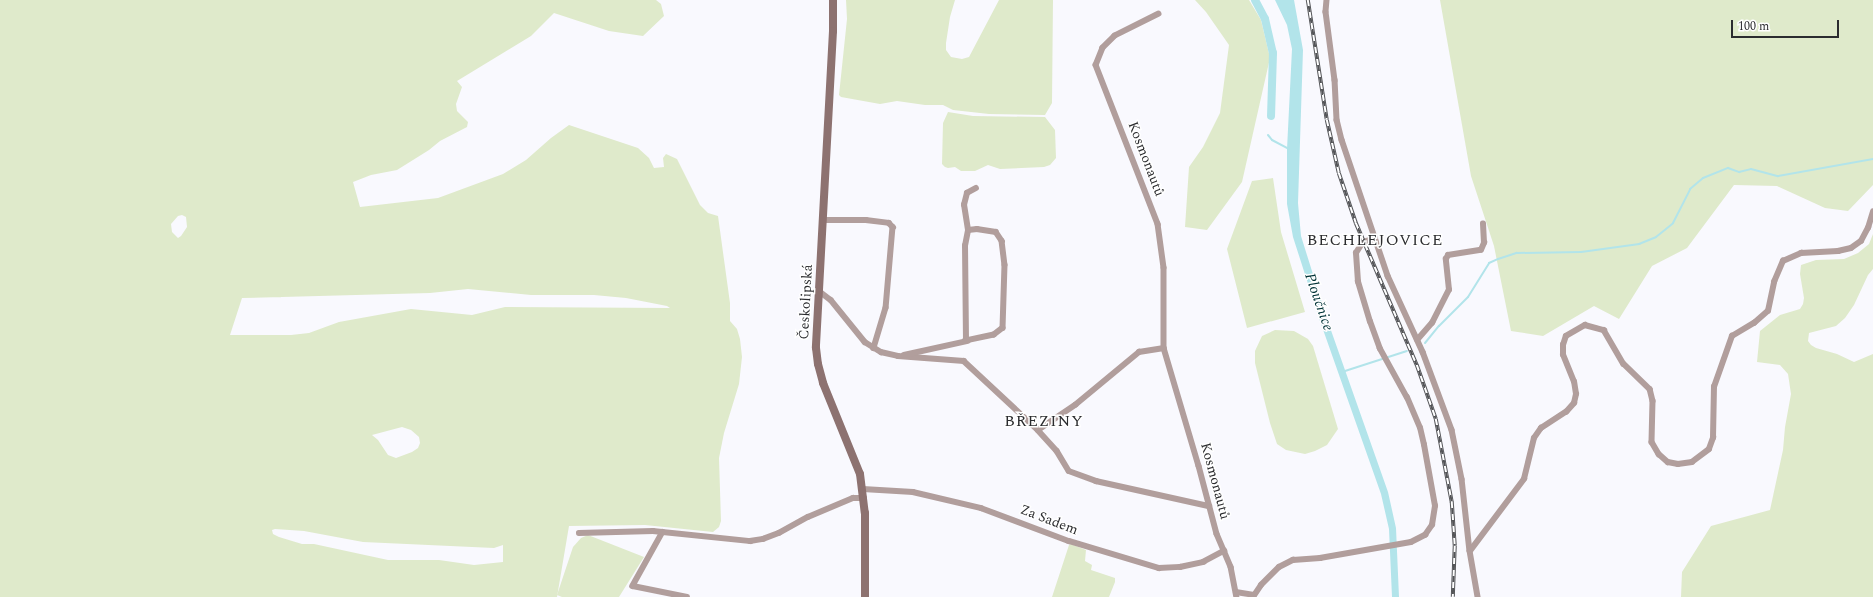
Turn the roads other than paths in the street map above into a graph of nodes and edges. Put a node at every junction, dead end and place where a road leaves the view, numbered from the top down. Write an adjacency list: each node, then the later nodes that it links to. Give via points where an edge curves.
1 (833, 0): 6 (main road, Českolipská)
2 (1327, 0): 9 (street, via 1326,12 1338,120 1348,160)
3 (1159, 14): 14 (street, Kosmonautů, via 1115,36 1103,48 1096,65 1158,224 1164,268)
4 (976, 188): 8 (street, via 967,193 964,205)
5 (1873, 212): 23 (street, via 1861,241 1851,248 1801,252 1783,261 1774,282 1768,311 1732,336 1714,387 1713,438 1709,448 1692,462 1668,462 1659,454 1652,442 1653,401 1650,389 1624,364 1604,330 1585,325 1566,336 1563,355 1574,382 1574,403 1566,412 1541,428 1534,438 1524,479)
6 (823, 220): 10 (main road, Českolipská); 13 (street, via 874,221 889,223 893,227 886,308)
7 (1483, 224): 11 (street, via 1484,242 1481,250 1448,255 1446,259 1449,290 1432,323)
8 (968, 230): 12 (street, via 965,246); 12 (street, via 996,232 1002,241 1005,264 1003,328 994,335)
9 (1374, 239): 11 (street); 25 (street, via 1359,246 1355,267 1362,298 1383,355 1420,428 1435,516 1429,531 1411,542 1320,558 1293,560 1279,567)
10 (819, 291): 13 (street, via 831,300 865,342); 17 (main road, Českolipská, via 816,348 818,364 823,383 860,474)
11 (1417, 340): 23 (street, via 1452,430 1462,479)
12 (967, 341): 15 (street)
13 (874, 348): 15 (street)
14 (1164, 348): 16 (street, via 1139,352 1075,405); 19 (street, Kosmonautů, via 1200,466)
15 (898, 356): 16 (street, via 964,361)
16 (1038, 430): 19 (street, via 1057,451 1069,471 1096,481)
17 (863, 489): 18 (main road, Českolipská); 22 (street, Za Sadem, via 913,492 981,508 1069,542 1160,568 1203,562)
18 (864, 498): 20 (street, via 853,498 763,539 741,541); 27 (main road, Českolipská)
19 (1209, 506): 22 (street, Kosmonautů)
20 (663, 532): 21 (street); 26 (street, via 633,586)
21 (579, 534)
22 (1224, 551): 24 (street, Kosmonautů, via 1231,567)
23 (1470, 551): 28 (street)
24 (1237, 594): 25 (street)
25 (1253, 596)
26 (687, 597)
27 (865, 597)
28 (1478, 597)

